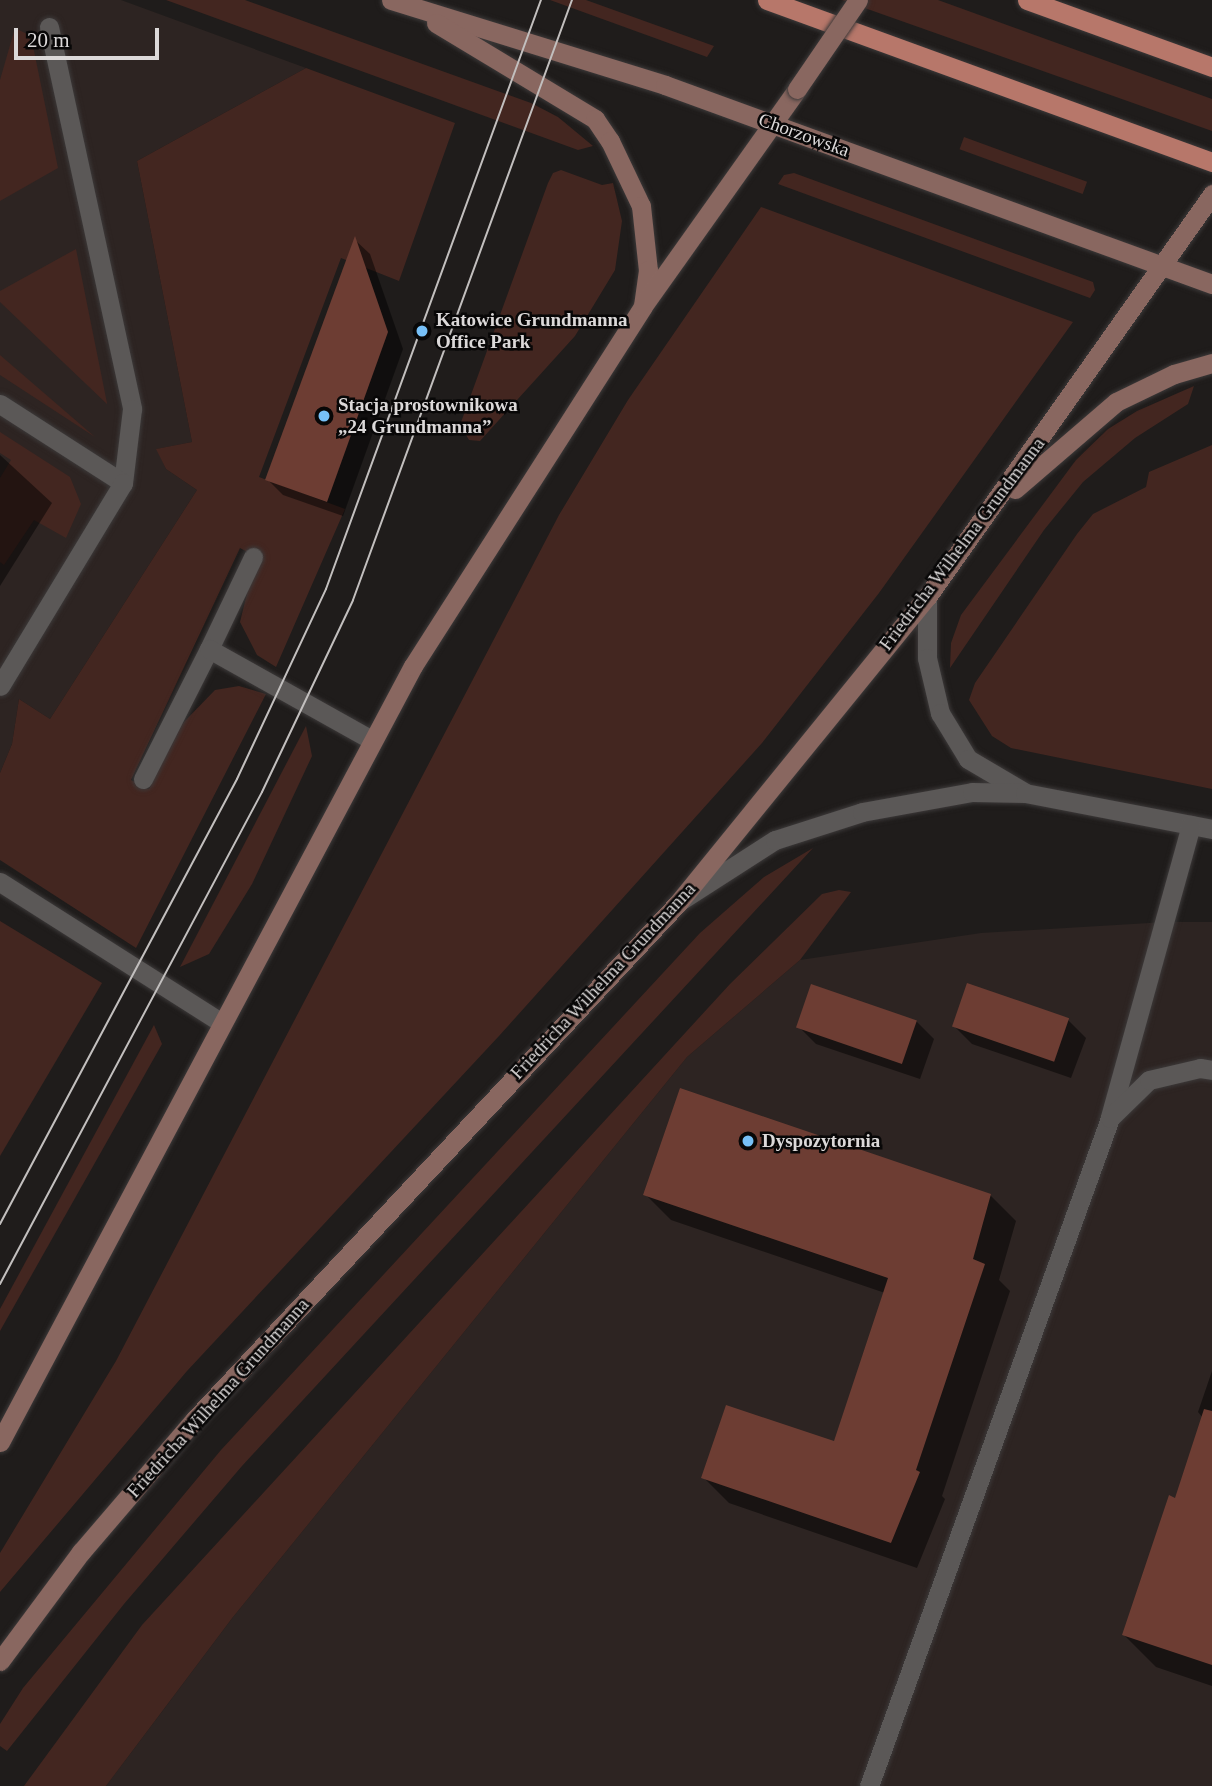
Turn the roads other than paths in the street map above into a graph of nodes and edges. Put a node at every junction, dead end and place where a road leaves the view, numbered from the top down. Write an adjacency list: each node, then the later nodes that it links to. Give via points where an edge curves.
1 (391, 0): 5 (main road, Chorzowska)
2 (767, 0): 9 (main road)
3 (858, 0): 8 (main road, bridge)
4 (1027, 0): 7 (main road)
5 (412, 8): 8 (main road, Chorzowska, via 666,85); 13 (main road, via 595,119 640,205 648,270)
6 (49, 27): 16 (lane, via 132,409)
7 (1212, 67)
8 (774, 124): 11 (main road, Chorzowska); 13 (main road)
9 (1212, 162)
10 (1212, 194): 11 (main road, Friedricha Wilhelma Grundmanna)
11 (1161, 266): 12 (main road, Chorzowska); 17 (main road, Friedricha Wilhelma Grundmanna)
12 (1212, 284)
13 (643, 306): 22 (main road, via 469,572)
14 (1212, 363): 17 (main road, via 1174,374 1116,402)
15 (0, 404): 16 (lane)
16 (122, 483): 21 (lane)
17 (988, 513): 19 (main road, Friedricha Wilhelma Grundmanna)
18 (253, 557): 20 (lane)
19 (927, 597): 24 (lane, via 927,658 940,713 968,759); 28 (main road, Friedricha Wilhelma Grundmanna)
20 (209, 649): 22 (lane); 23 (lane)
21 (0, 686)
22 (372, 740): 29 (main road)
23 (143, 779)
24 (1025, 793): 25 (lane); 28 (lane, via 972,792 849,816 775,840)
25 (1191, 825): 26 (lane); 31 (lane)
26 (1212, 829)
27 (0, 882): 29 (lane)
28 (678, 902): 33 (main road, Friedricha Wilhelma Grundmanna, via 195,1419 81,1552)
29 (222, 1023): 32 (main road)
30 (1212, 1070): 31 (lane, via 1200,1068 1149,1080)
31 (1110, 1118): 34 (lane)
32 (0, 1442)
33 (0, 1661)
34 (869, 1786)

